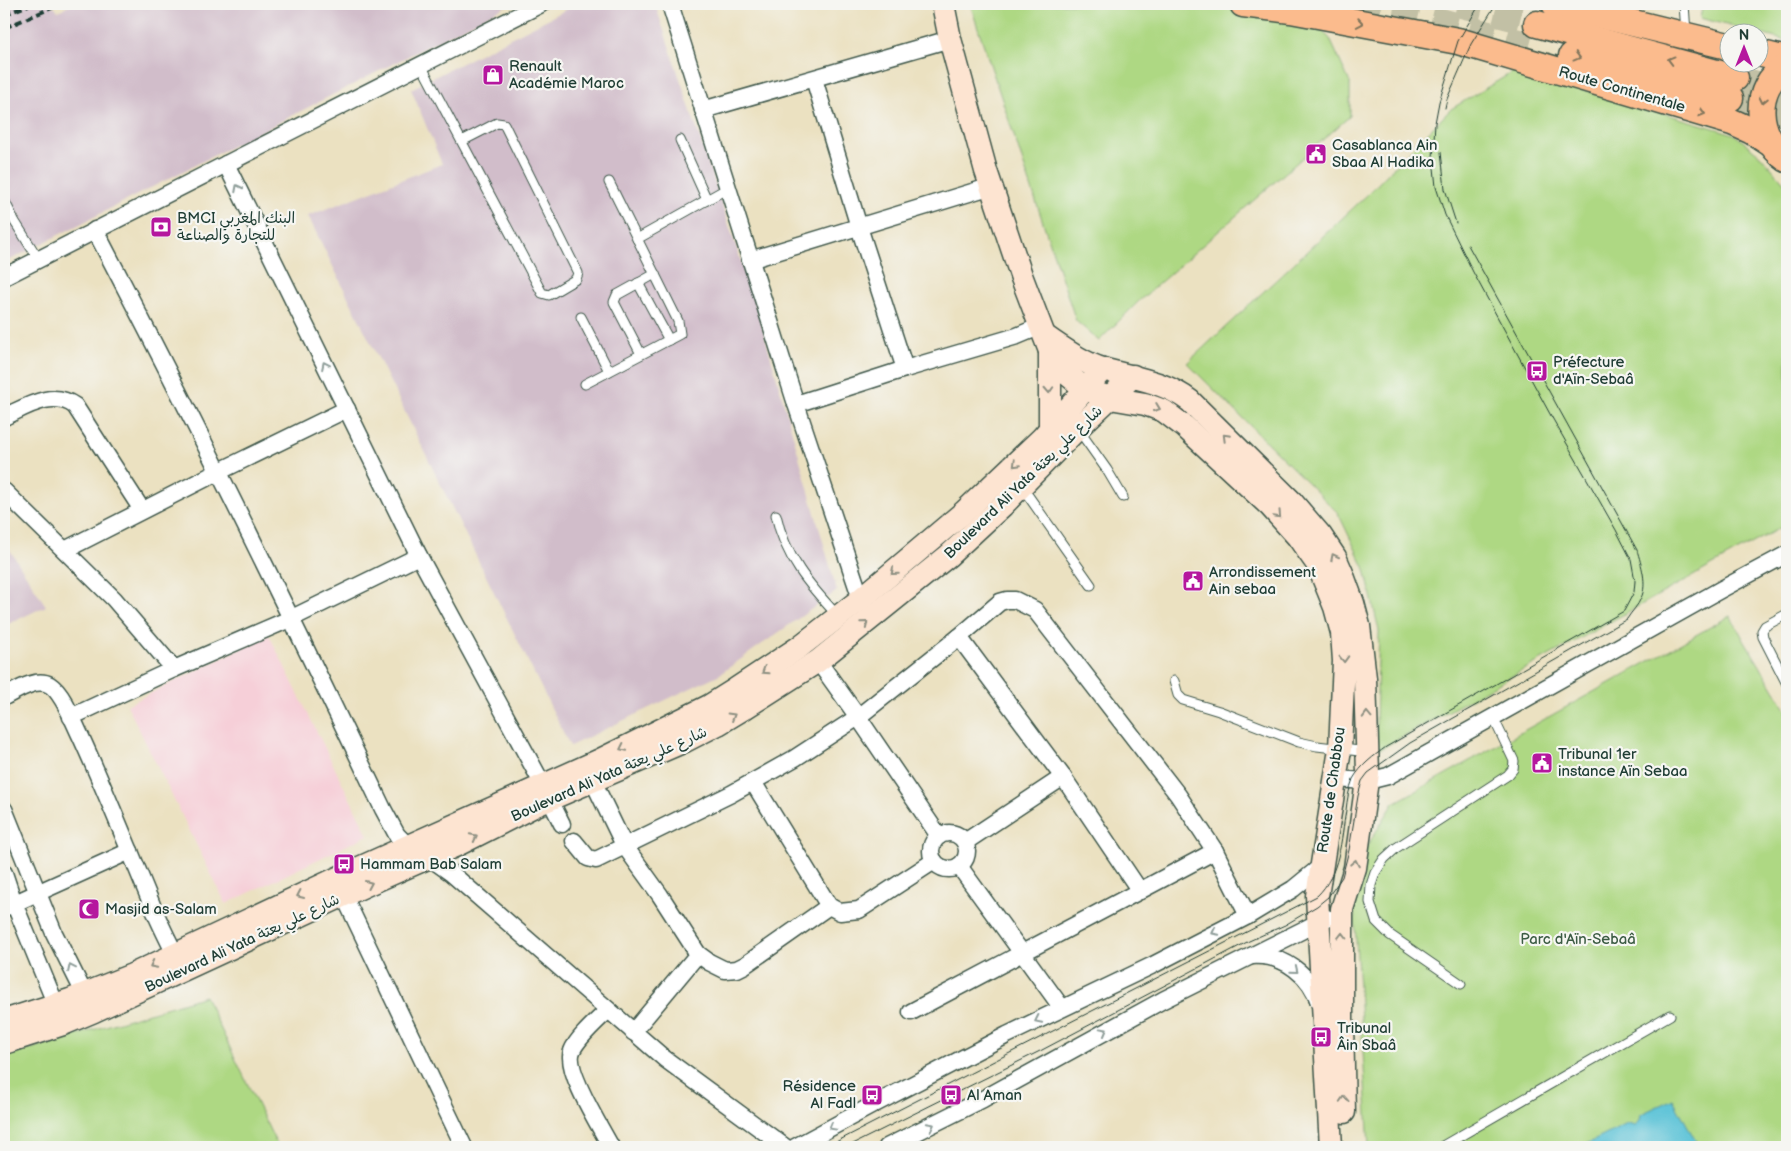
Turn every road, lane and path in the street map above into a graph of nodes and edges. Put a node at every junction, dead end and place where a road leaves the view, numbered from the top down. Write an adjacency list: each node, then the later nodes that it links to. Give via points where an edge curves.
1 (541, 4): 15 (street)
2 (670, 4): 19 (street)
3 (944, 4): 11 (street)
4 (1243, 4): 22 (main road, Route Continentale, one-way to 22, via 1471,44 1732,122 1752,131)
5 (1349, 4): 6 (main road)
6 (1355, 4)
7 (1684, 4): 10 (lane)
8 (1564, 5): 10 (main road)
9 (1534, 34): 18 (main road)
10 (1686, 36): 12 (main road)
11 (950, 40): 17 (street); 25 (street)
12 (1718, 44)
13 (1768, 55): 14 (main road)
14 (1787, 60)
15 (421, 65): 21 (lane); 23 (street)
16 (1787, 66): 22 (main road, one-way to 22, via 1773,78 1762,103 1764,130)
17 (814, 79): 19 (street); 29 (street)
18 (1733, 88)
19 (703, 110): 26 (street)
20 (680, 140): 28 (lane)
21 (462, 141): 21 (lane, via 496,124 504,124 578,273 576,279 549,295 542,293)
22 (1778, 151)
23 (226, 164): 30 (street); 49 (street, one-way to 23)
24 (609, 182): 31 (lane)
25 (992, 186): 29 (street); 38 (street)
26 (728, 188): 28 (lane); 33 (street)
27 (4, 200): 32 (lane)
28 (706, 200): 31 (lane)
29 (859, 227): 33 (street); 41 (street)
30 (95, 230): 32 (street); 53 (street)
31 (637, 239): 34 (lane)
32 (39, 260): 35 (street)
33 (750, 260): 48 (street)
34 (655, 274): 36 (lane); 39 (lane, via 678,321 680,334)
35 (4, 277)
36 (638, 283): 39 (lane); 40 (lane, via 617,295 614,302)
37 (582, 317): 43 (lane)
38 (1045, 338): 41 (street, via 1017,336); 42 (street, Route de Chabbou); 46 (street, via 1067,374); 52 (street, one-way to 52)
39 (668, 340): 40 (lane)
40 (641, 354): 43 (lane)
41 (905, 369): 48 (street)
42 (1103, 369): 44 (street, Route de Chabbou); 46 (street, Boulevard Ali Yata شارع علي يعتة)
43 (609, 371): 45 (lane)
44 (1133, 376): 47 (street, Boulevard Ali Yata شارع علي يعتة); 77 (street, Route de Chabbou, one-way to 44, via 1364,660 1359,626 1348,589 1328,546 1308,519 1190,400 1177,391)
45 (585, 384)
46 (1084, 389): 47 (street, Route de Chabbou); 52 (street, Boulevard Ali Yata شارع علي يعتة)
47 (1110, 398): 51 (street, Boulevard Ali Yata شارع علي يعتة); 76 (street, Route de Chabbou, one-way to 76, via 1164,411 1270,506 1312,555 1330,593 1342,633 1344,669)
48 (796, 404): 63 (street)
49 (347, 409): 53 (street); 61 (street)
50 (4, 417): 57 (street, via 36,402 58,398 68,401 75,406)
51 (1078, 428): 54 (street, Boulevard Ali Yata شارع علي يعتة); 56 (lane)
52 (1050, 429): 63 (street, Boulevard Ali Yata شارع علي يعتة, one-way to 63, via 964,512)
53 (218, 472): 57 (street); 66 (street)
54 (1022, 487): 62 (lane); 68 (street, Boulevard Ali Yata شارع علي يعتة, one-way to 54, via 948,556)
55 (4, 491): 59 (street)
56 (1123, 497)
57 (142, 510): 59 (street)
58 (776, 515): 65 (lane, via 792,560)
59 (66, 550): 69 (street, via 114,599)
60 (1787, 554): 75 (street)
61 (419, 556): 66 (street); 83 (street)
62 (1091, 585)
63 (861, 599): 65 (street, Boulevard Ali Yata شارع علي يعتة)
64 (1787, 614): 71 (lane, via 1766,626 1762,632)
65 (838, 616): 83 (street, Boulevard Ali Yata شارع علي يعتة, one-way to 83, via 773,666 709,706 598,761)
66 (292, 618): 69 (street); 90 (street, via 390,823)
67 (960, 637): 74 (street); 78 (street); 92 (street, via 992,608 1007,600 1015,600 1035,610 1178,795)
68 (818, 661): 74 (street); 80 (street, Boulevard Ali Yata شارع علي يعتة, one-way to 68, via 718,724)
69 (174, 670): 73 (street)
70 (1174, 681): 76 (lane, via 1183,700 1299,742)
71 (1787, 684)
72 (4, 697): 73 (street, via 27,686 48,684 59,695)
73 (71, 717): 91 (street)
74 (858, 717): 82 (street); 86 (street)
75 (1493, 717): 81 (street, via 1388,776); 110 (lane, via 1514,761 1508,775 1396,848 1384,859 1370,885 1370,902 1376,921 1390,935)
76 (1340, 749): 77 (lane); 79 (street, Route de Chabbou)
77 (1368, 752): 81 (street, Route de Chabbou)
78 (1063, 777): 88 (street); 98 (street)
79 (1334, 779): 81 (street); 96 (street, Route de Chabbou)
80 (593, 781): 83 (street, Boulevard Ali Yata شارع علي يعتة); 89 (street)
81 (1368, 781): 103 (street, Route de Chabbou, one-way to 81, via 1355,868)
82 (753, 782): 89 (street); 102 (street)
83 (547, 792): 85 (street); 90 (street, Boulevard Ali Yata شارع علي يعتة); 93 (street, Boulevard Ali Yata شارع علي يعتة, one-way to 83)
84 (4, 809): 99 (street)
85 (562, 824)
86 (939, 836): 88 (street, via 953,833); 94 (street, via 932,848)
87 (574, 841): 89 (street, via 588,858 596,860)
88 (965, 842): 95 (street, via 968,852)
89 (624, 845): 108 (street)
90 (408, 847): 93 (street); 107 (street, Boulevard Ali Yata شارع علي يعتة, one-way to 107)
91 (130, 851): 99 (street); 107 (street)
92 (1215, 851): 98 (street); 104 (street)
93 (430, 858): 100 (street, Boulevard Ali Yata شارع علي يعتة, one-way to 93); 113 (street)
94 (934, 861): 95 (street, via 943,868); 102 (street, via 860,910 840,912)
95 (959, 866): 106 (street)
96 (1320, 867): 104 (street, via 1293,889); 105 (street, Route de Chabbou)
97 (4, 873): 101 (street)
98 (1140, 891): 106 (street)
99 (39, 892): 101 (street); 111 (street, one-way to 99, via 54,932)
100 (344, 896): 111 (street, Boulevard Ali Yata شارع علي يعتة); 121 (street)
101 (9, 905): 115 (street)
102 (829, 906): 108 (street, via 737,969 724,970)
103 (1342, 909): 105 (street); 127 (street, Route de Chabbou, one-way to 103)
104 (1248, 916): 112 (street, one-way to 112)
105 (1318, 922): 109 (street); 118 (street, Route de Chabbou)
106 (1023, 952): 112 (street); 114 (street)
107 (175, 954): 111 (street, Boulevard Ali Yata شارع علي يعتة, one-way to 111, via 125,978)
108 (698, 954): 119 (street)
109 (1250, 956): 118 (street, one-way to 118, via 1275,958 1300,973 1319,1002); 125 (street, one-way to 109, via 984,1099 1113,1026)
110 (1461, 984)
111 (89, 1003): 115 (street, Boulevard Ali Yata شارع علي يعتة)
112 (1062, 1008): 124 (street, one-way to 124)
113 (608, 1010): 119 (street); 122 (street, via 577,1043 570,1057 575,1078)
114 (910, 1012)
115 (60, 1014): 117 (street, Boulevard Ali Yata شارع علي يعتة); 120 (street, Boulevard Ali Yata شارع علي يعتة)
116 (1670, 1016): 128 (lane)
117 (4, 1021)
118 (1325, 1024): 126 (street, Route de Chabbou)
119 (633, 1032): 123 (street)
120 (4, 1043)
121 (464, 1147)
122 (611, 1147)
123 (784, 1147)
124 (795, 1147)
125 (887, 1147)
126 (1330, 1147)
127 (1346, 1147)
128 (1441, 1147)

